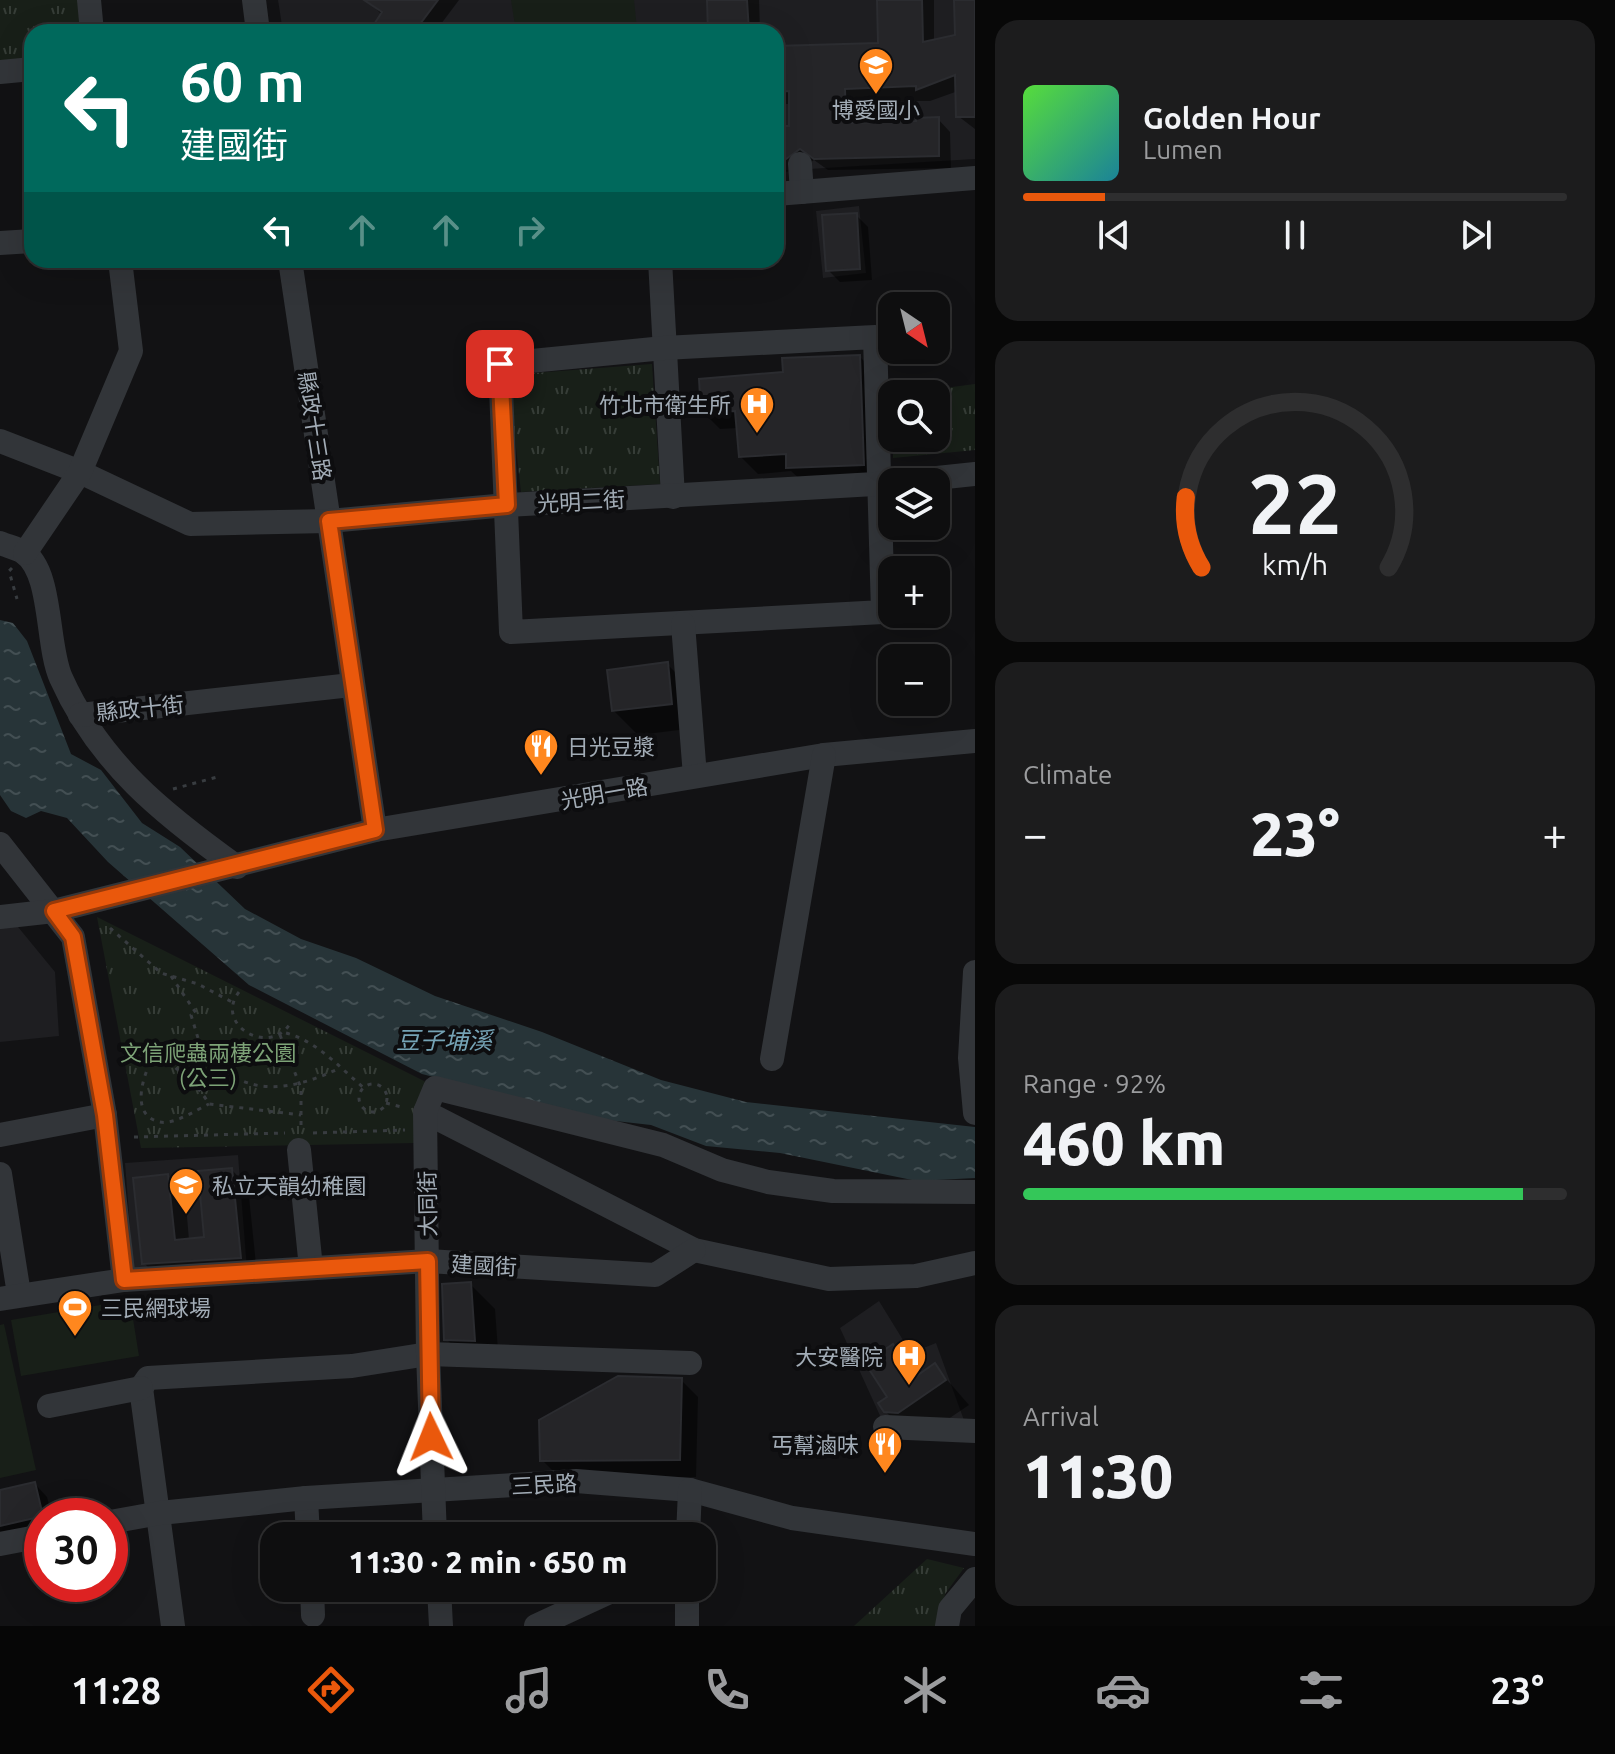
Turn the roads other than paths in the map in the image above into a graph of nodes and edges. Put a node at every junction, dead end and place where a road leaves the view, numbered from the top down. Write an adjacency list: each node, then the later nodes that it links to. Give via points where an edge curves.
1 (89, 0): 3 (street)
2 (254, 0): 4 (street)
3 (91, 24)
4 (257, 24)
5 (24, 70): 6 (street)
6 (0, 72)
7 (800, 164): 9 (street)
8 (975, 178): 9 (street)
9 (802, 192): 10 (street)
10 (784, 193)
11 (24, 242): 12 (street)
12 (0, 243)
13 (121, 268): 19 (street, via 131,351)
14 (291, 268): 25 (street, 縣政十三路)
15 (660, 268): 16 (street)
16 (664, 348): 18 (street, via 875,337); 23 (street); 24 (street, via 500,364)
17 (0, 441): 19 (street, 光明二街)
18 (889, 468)
19 (80, 472): 25 (street, 光明二街, via 190,524); 28 (street)
20 (975, 474): 21 (street, 光明二街)
21 (950, 477)
22 (878, 484): 23 (street, 光明二街)
23 (673, 497): 24 (street, 光明二街)
24 (507, 505): 25 (street, 光明二街); 29 (street, via 511,632)
25 (329, 521): 30 (street, 縣政十三路)
26 (887, 540): 29 (street, via 883,612)
27 (0, 543): 28 (street)
28 (25, 553): 31 (street, 縣政十街, via 43,581 60,675)
29 (683, 624): 34 (street)
30 (351, 685): 31 (street, 縣政十街); 35 (street, 縣政十三路)
31 (80, 715): 37 (street, via 110,761 146,796)
32 (975, 741): 33 (street, 光明一路)
33 (824, 755): 34 (street, 光明一路); 41 (street)
34 (695, 776): 35 (street, 光明一路)
35 (375, 830): 37 (street, 光明一路)
36 (0, 844): 38 (street)
37 (237, 867): 38 (street, 光明一路)
38 (54, 911): 39 (street); 43 (street, via 73,937)
39 (0, 917)
40 (974, 982): 42 (street)
41 (772, 1059)
42 (974, 1106)
43 (105, 1115): 45 (street); 53 (street)
44 (425, 1121): 48 (street, via 435,1088 663,1145 768,1182 833,1191); 49 (street); 50 (street, 大同街)
45 (0, 1135)
46 (295, 1139): 52 (street)
47 (0, 1174): 54 (street)
48 (975, 1192)
49 (694, 1250): 50 (street, 建國街, via 655,1275); 51 (street, via 829,1279 916,1276)
50 (428, 1261): 52 (street, 建國街); 55 (street, 大同街)
51 (975, 1263)
52 (311, 1268): 53 (street, 建國街)
53 (124, 1280): 54 (street, 建國街)
54 (10, 1296)
55 (428, 1354): 56 (street); 57 (street, via 352,1366 148,1378); 62 (street, 大同街)
56 (690, 1363)
57 (141, 1388): 58 (street); 64 (street)
58 (49, 1406)
59 (885, 1427): 60 (street)
60 (975, 1431)
61 (690, 1490): 62 (street, 三民路, via 576,1481); 68 (street); 71 (street, 三民路, via 792,1518)
62 (433, 1492): 63 (street, 三民路); 67 (street, 大同街)
63 (306, 1498): 64 (street, 三民路); 66 (street)
64 (160, 1513): 65 (street, 三民路); 78 (street)
65 (128, 1519)
66 (307, 1522)
67 (434, 1522)
68 (689, 1522)
69 (24, 1539): 70 (street)
70 (0, 1544)
71 (975, 1544)
72 (975, 1579): 82 (street, via 950,1609)
73 (313, 1602): 77 (street)
74 (440, 1602): 79 (street)
75 (588, 1602): 80 (street)
76 (687, 1602): 81 (street)
77 (313, 1615)
78 (173, 1626)
79 (441, 1626)
80 (536, 1626)
81 (687, 1626)
82 (947, 1626)

